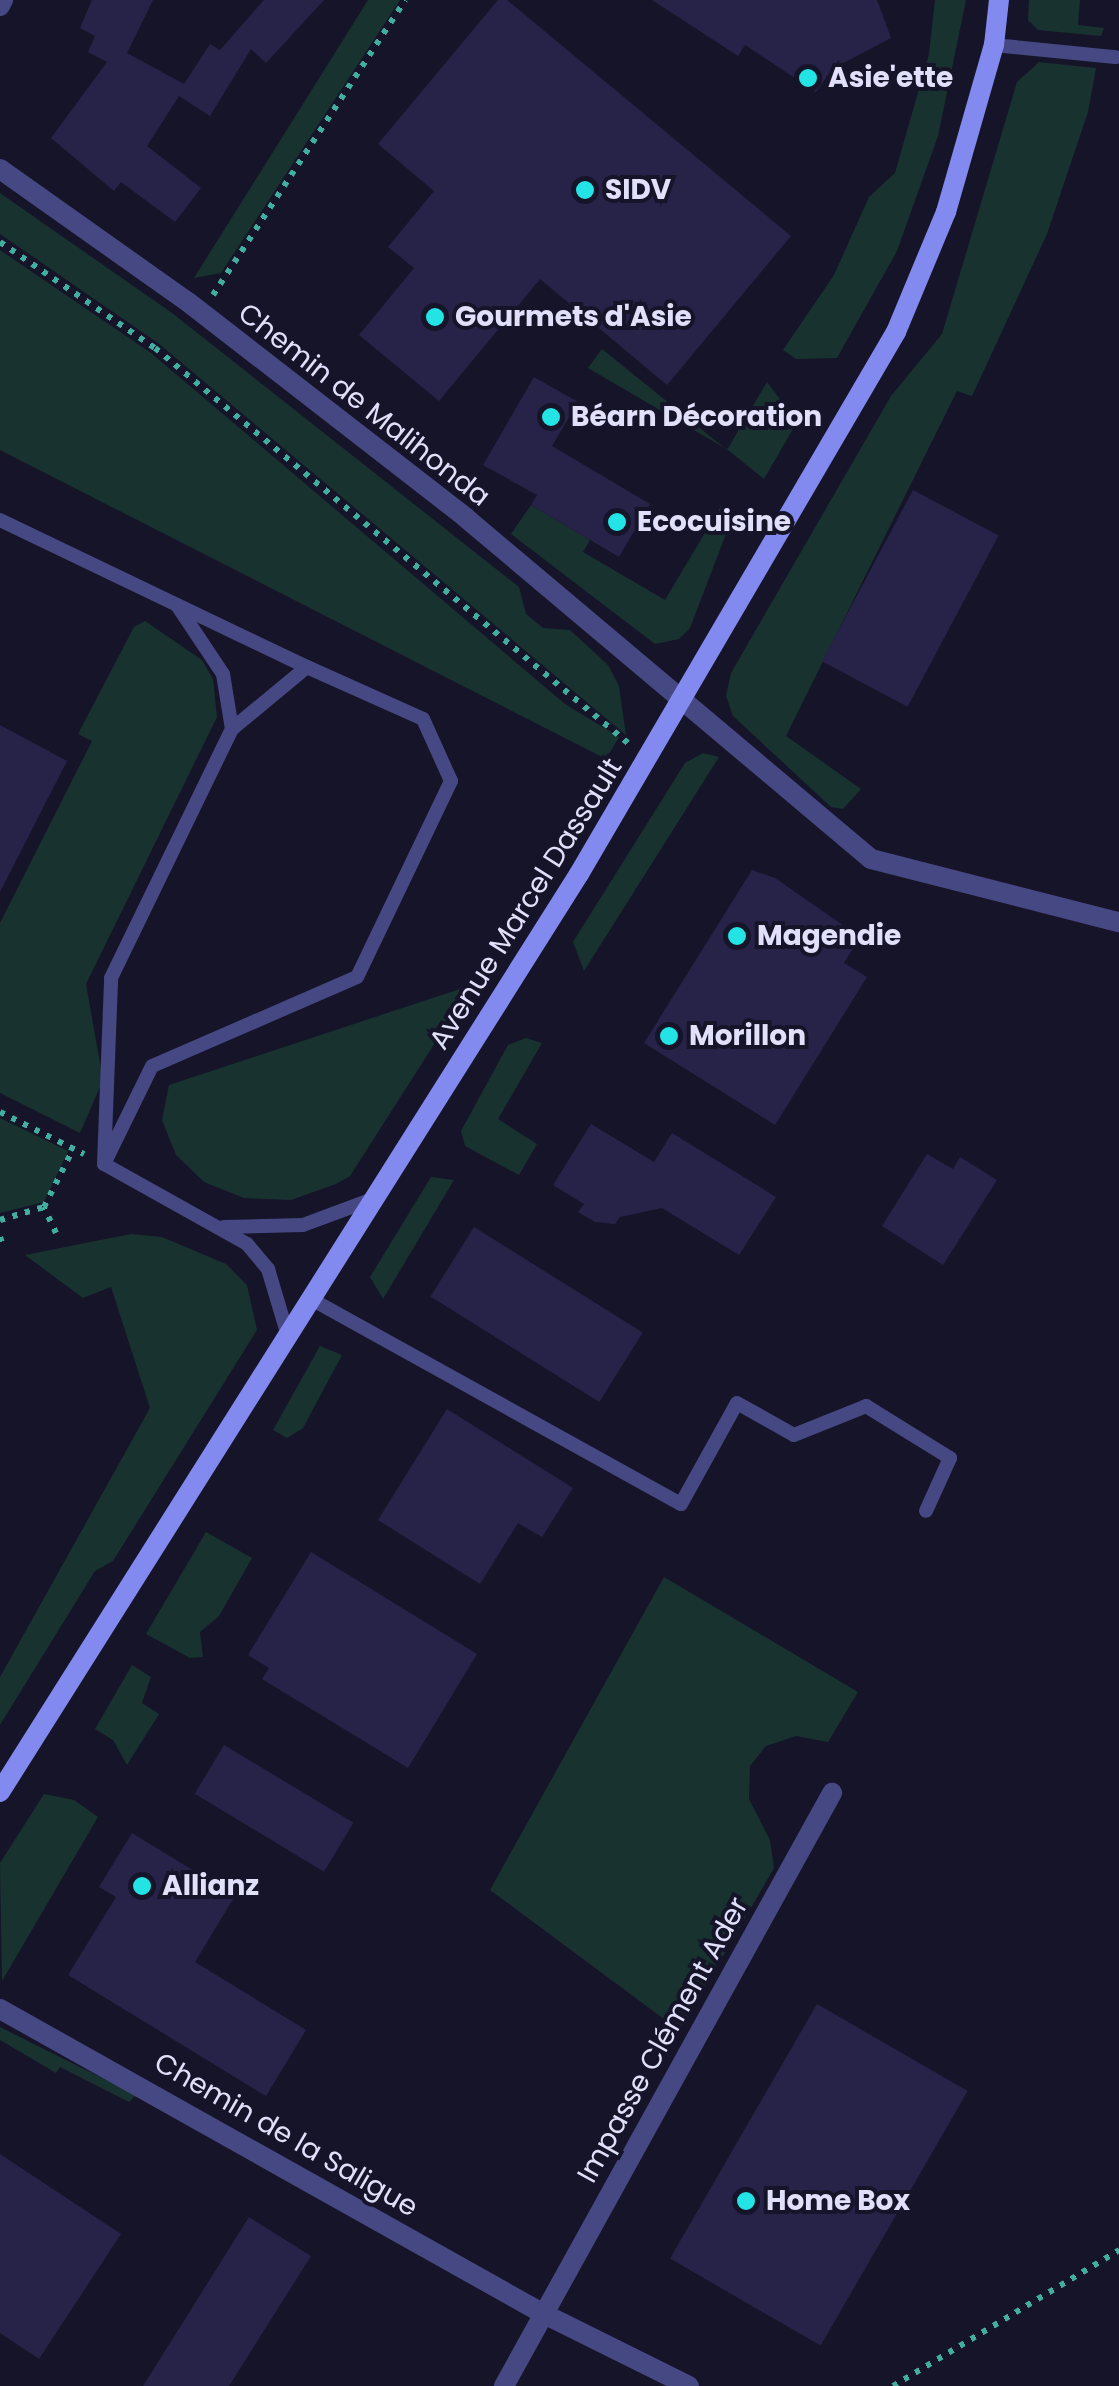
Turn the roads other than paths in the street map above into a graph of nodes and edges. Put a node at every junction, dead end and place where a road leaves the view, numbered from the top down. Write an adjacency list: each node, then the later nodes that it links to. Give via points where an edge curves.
1 (1000, 0): 2 (street, Avenue Marcel Dassault)
2 (994, 45): 3 (lane); 8 (street, Avenue Marcel Dassault, via 946,212 896,332)
3 (1114, 57)
4 (0, 169): 8 (street, Chemin de Malihonda, via 201,313 466,518)
5 (0, 520): 6 (lane)
6 (176, 605): 7 (lane); 9 (lane, via 223,674)
7 (307, 667): 9 (lane); 11 (lane, via 422,718 452,781 357,977 152,1066)
8 (683, 700): 10 (street, Chemin de Malihonda, via 871,859); 12 (street, Avenue Marcel Dassault)
9 (232, 729): 11 (lane, via 111,978)
10 (1119, 922)
11 (104, 1164): 13 (lane)
12 (373, 1199): 13 (lane, via 303,1225); 14 (street, Avenue Marcel Dassault)
13 (223, 1227): 15 (lane, via 268,1269)
14 (311, 1299): 15 (street, Avenue Marcel Dassault); 16 (lane, via 680,1504 737,1403 794,1435 866,1406 950,1458)
15 (288, 1336): 17 (street, Avenue Marcel Dassault)
16 (926, 1511)
17 (0, 1792)
18 (832, 1792): 20 (street, Impasse Clément Ader)
19 (0, 2009): 20 (street, Chemin de la Saligue)
20 (542, 2314): 21 (street); 22 (street, Chemin de la Saligue)
21 (504, 2386)
22 (689, 2386)

